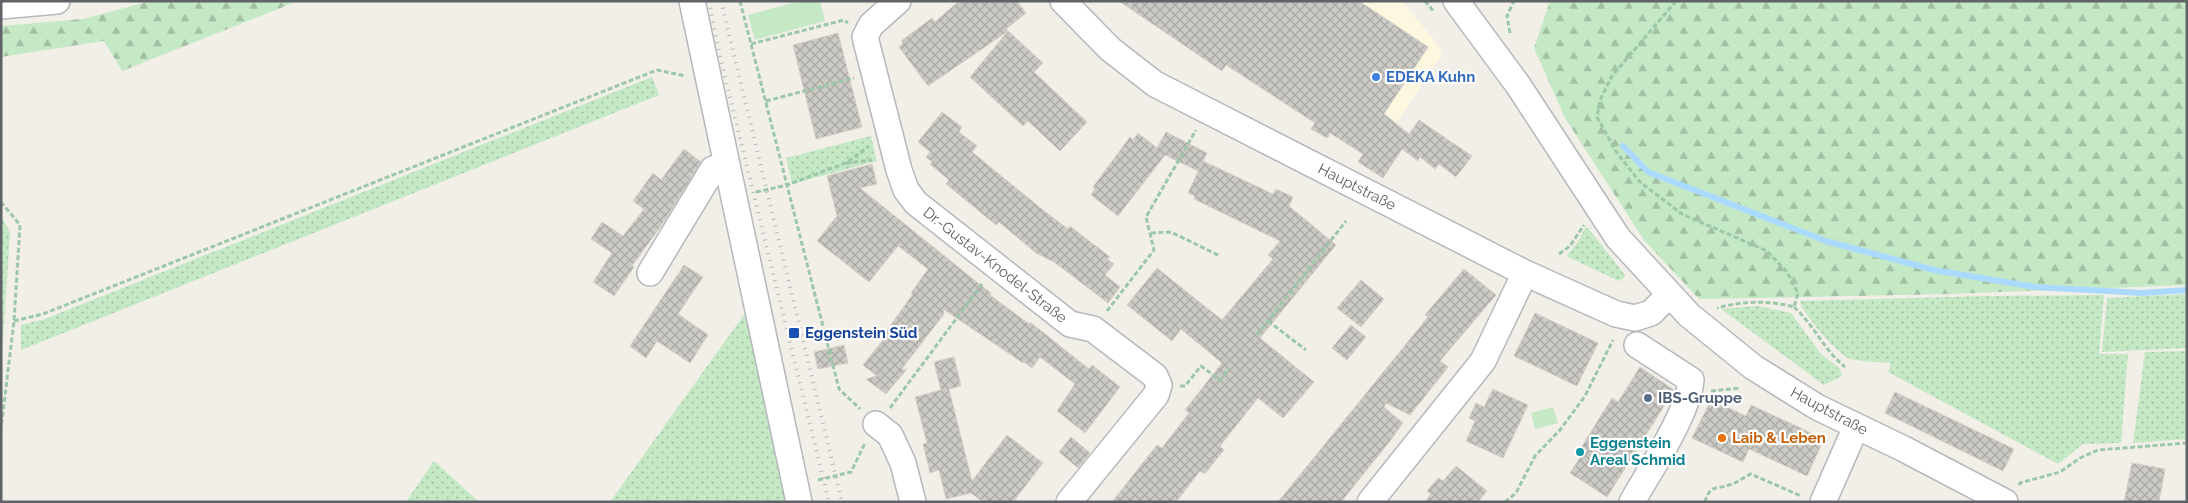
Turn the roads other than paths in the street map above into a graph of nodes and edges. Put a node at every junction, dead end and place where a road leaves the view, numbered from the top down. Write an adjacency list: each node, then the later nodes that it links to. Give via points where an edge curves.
1 (57, 1): 6 (street)
2 (692, 1): 7 (street)
3 (898, 1): 18 (street, Dr.-Gustav-Knodel-Straße, via 867,31 867,45 906,190 916,203 1070,324 1093,329 1155,376 1159,385 1156,395)
4 (1063, 1): 9 (street, Hauptstraße, via 1088,28 1155,84)
5 (1461, 3): 10 (street, Hauptstraße, via 1624,246)
6 (1, 6)
7 (727, 166): 8 (street, via 713,169); 16 (street)
8 (650, 273)
9 (1525, 273): 10 (street, Hauptstraße, via 1616,314 1635,318 1651,313); 19 (street, via 1484,361)
10 (1669, 295): 13 (street, Hauptstraße, via 1754,367 1817,407)
11 (1637, 345): 20 (street, via 1691,380 1690,393 1680,416)
12 (876, 424): 17 (street, via 890,435 897,449)
13 (1856, 427): 14 (street, Hauptstraße); 15 (street)
14 (2012, 492)
15 (1814, 500)
16 (799, 502)
17 (913, 502)
18 (1069, 502)
19 (1370, 502)
20 (1632, 502)

